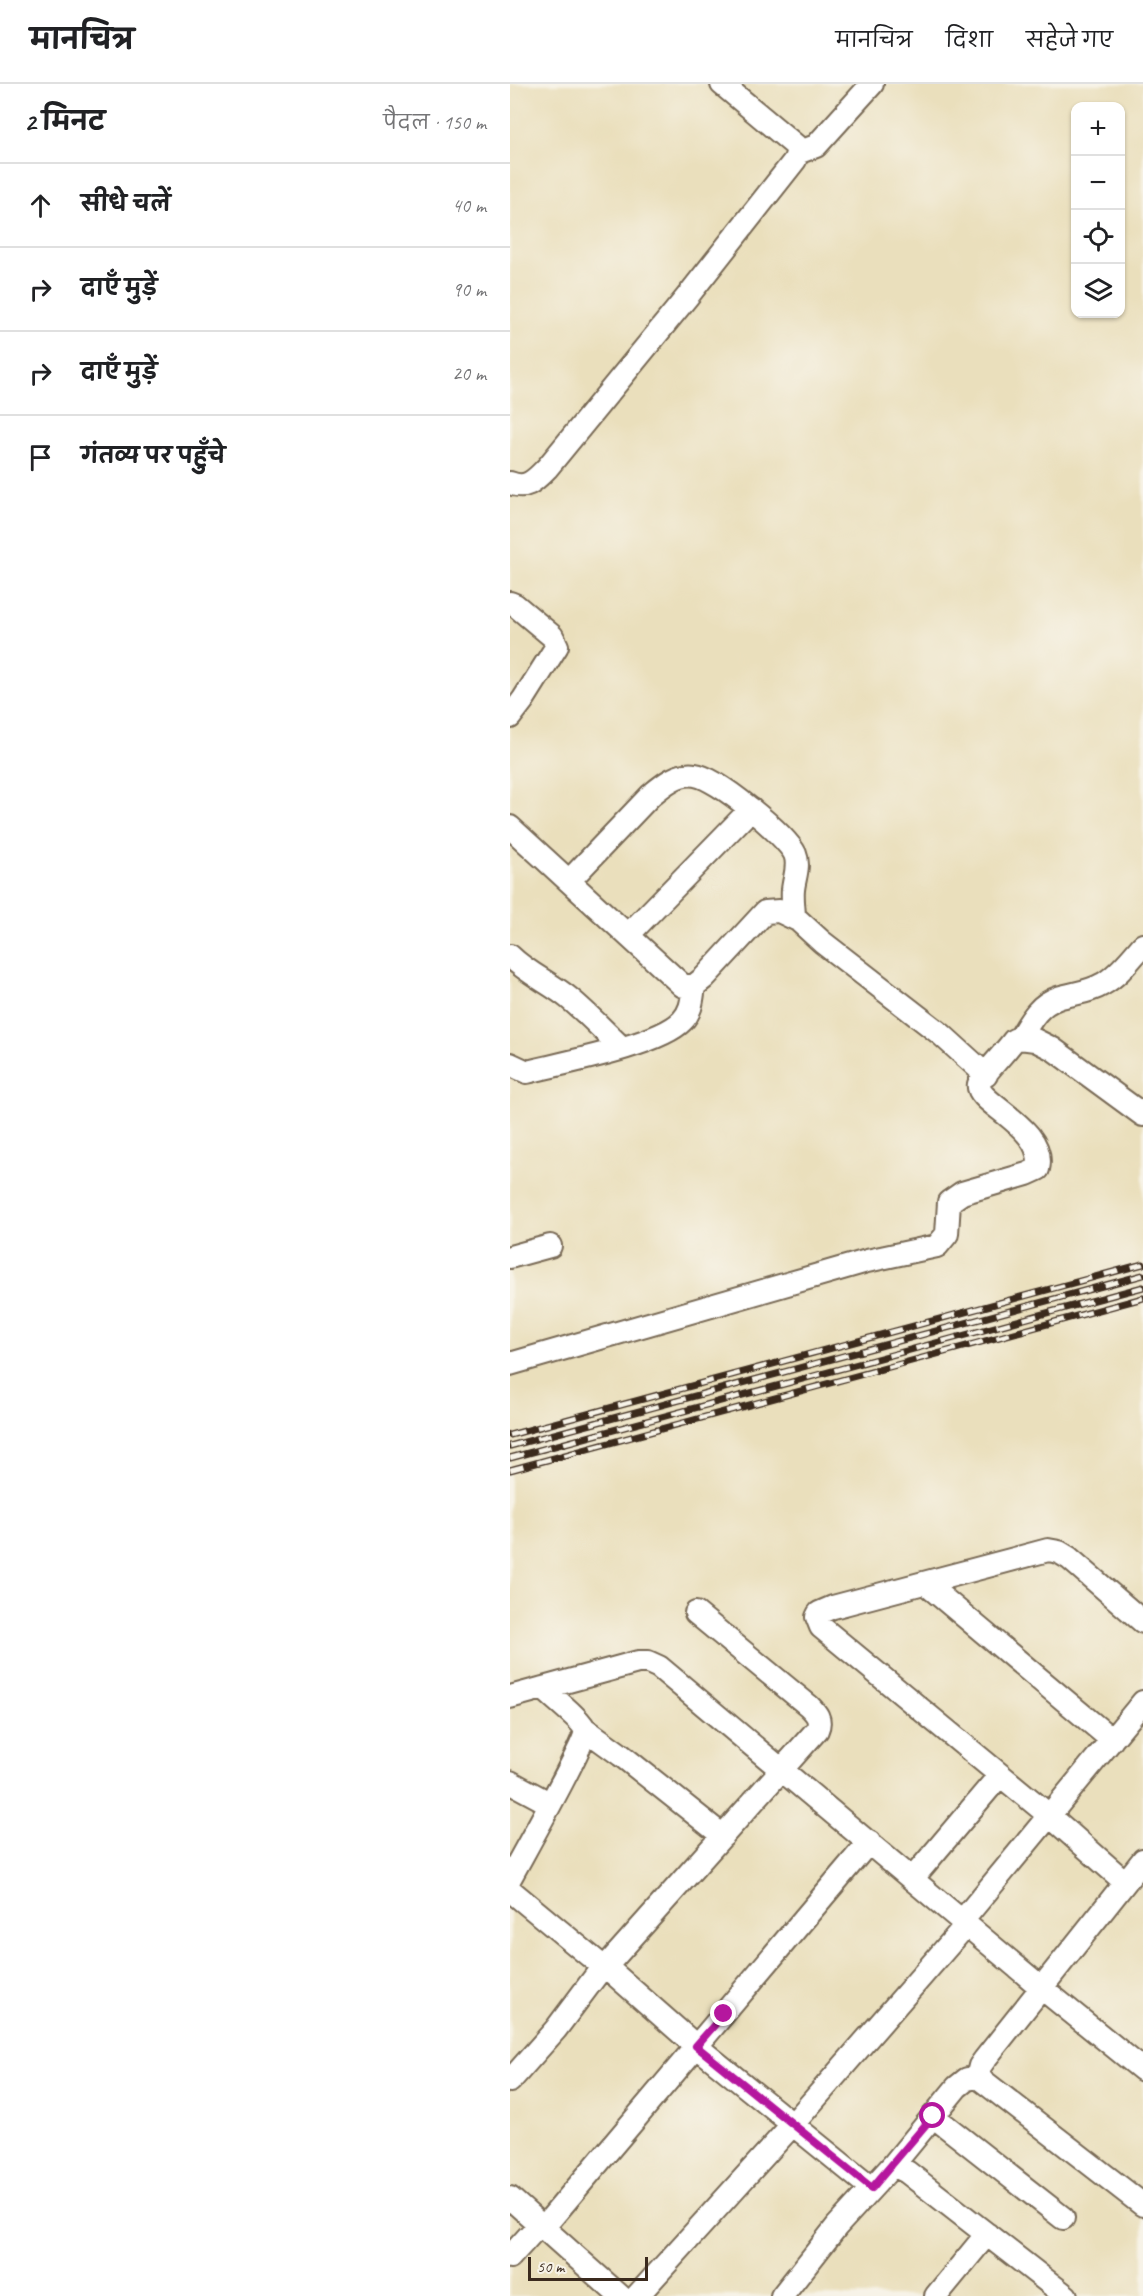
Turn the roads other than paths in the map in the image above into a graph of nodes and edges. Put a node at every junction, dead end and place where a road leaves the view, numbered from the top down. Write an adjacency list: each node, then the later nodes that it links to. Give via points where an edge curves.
1 (722, 84): 3 (street, via 796,146)
2 (872, 84): 3 (street, via 816,146)
3 (797, 153): 4 (street, via 687,297 547,468 525,486)
4 (510, 483)
5 (510, 603): 6 (street, via 552,636 557,646)
6 (510, 717)
7 (751, 809): 9 (street, via 707,777 678,777 651,795); 10 (street, via 794,852); 11 (street)
8 (510, 827): 9 (street)
9 (569, 881): 11 (street)
10 (794, 918): 14 (street, via 779,911 765,912); 18 (street, via 942,1035)
11 (628, 936): 14 (street, via 683,986)
12 (1143, 945): 15 (street, via 1105,983 1048,1003 1035,1014)
13 (510, 956): 16 (street, via 571,1000)
14 (694, 986): 16 (street, via 690,1010 682,1021 662,1035)
15 (1020, 1038): 18 (street, via 1014,1040); 19 (street, via 1053,1049)
16 (621, 1047): 17 (street, via 527,1072)
17 (510, 1064)
18 (986, 1075): 22 (street, via 979,1084 981,1093 1026,1131 1037,1154 1038,1169 953,1197 948,1206 947,1234 937,1246 867,1261)
19 (1143, 1115)
20 (550, 1246): 21 (street)
21 (510, 1257)
22 (510, 1364)
23 (925, 1583): 25 (street, via 1048,1551 1059,1552); 30 (street); 32 (street, via 833,1607 816,1617 839,1642)
24 (696, 1613): 31 (street, via 817,1714 818,1730)
25 (1143, 1622)
26 (543, 1688): 27 (street); 29 (street); 31 (street, via 648,1662 659,1667)
27 (510, 1697)
28 (1143, 1702): 30 (street)
29 (585, 1729): 34 (street, via 577,1754); 36 (street)
30 (1112, 1740): 35 (street)
31 (782, 1770): 36 (street); 37 (street)
32 (1000, 1775): 35 (street); 40 (street)
33 (510, 1782): 34 (street)
34 (549, 1803): 39 (street)
35 (1050, 1816): 41 (street); 43 (street)
36 (723, 1836): 44 (street, via 615,1957)
37 (869, 1842): 40 (street); 46 (street)
38 (1143, 1860): 41 (street)
39 (513, 1866)
40 (913, 1878): 43 (street)
41 (1125, 1882): 45 (street)
42 (510, 1890): 44 (street)
43 (965, 1922): 45 (street); 51 (street)
44 (603, 1965): 46 (street); 49 (street, via 556,2029)
45 (1043, 1989): 47 (street); 48 (street, via 980,2066)
46 (696, 2046): 51 (street); 57 (street)
47 (1143, 2070)
48 (980, 2077): 50 (street, via 967,2079); 55 (street)
49 (510, 2081)
50 (933, 2116): 52 (street); 56 (street)
51 (793, 2124): 53 (street); 61 (street)
52 (893, 2165): 53 (street); 58 (street)
53 (872, 2188): 62 (street)
54 (510, 2198): 57 (street)
55 (1143, 2205)
56 (1063, 2218)
57 (541, 2226): 59 (street); 60 (street)
58 (987, 2234): 63 (street); 64 (street)
59 (510, 2257)
60 (620, 2296)
61 (637, 2296)
62 (782, 2296)
63 (936, 2296)
64 (1066, 2296)

